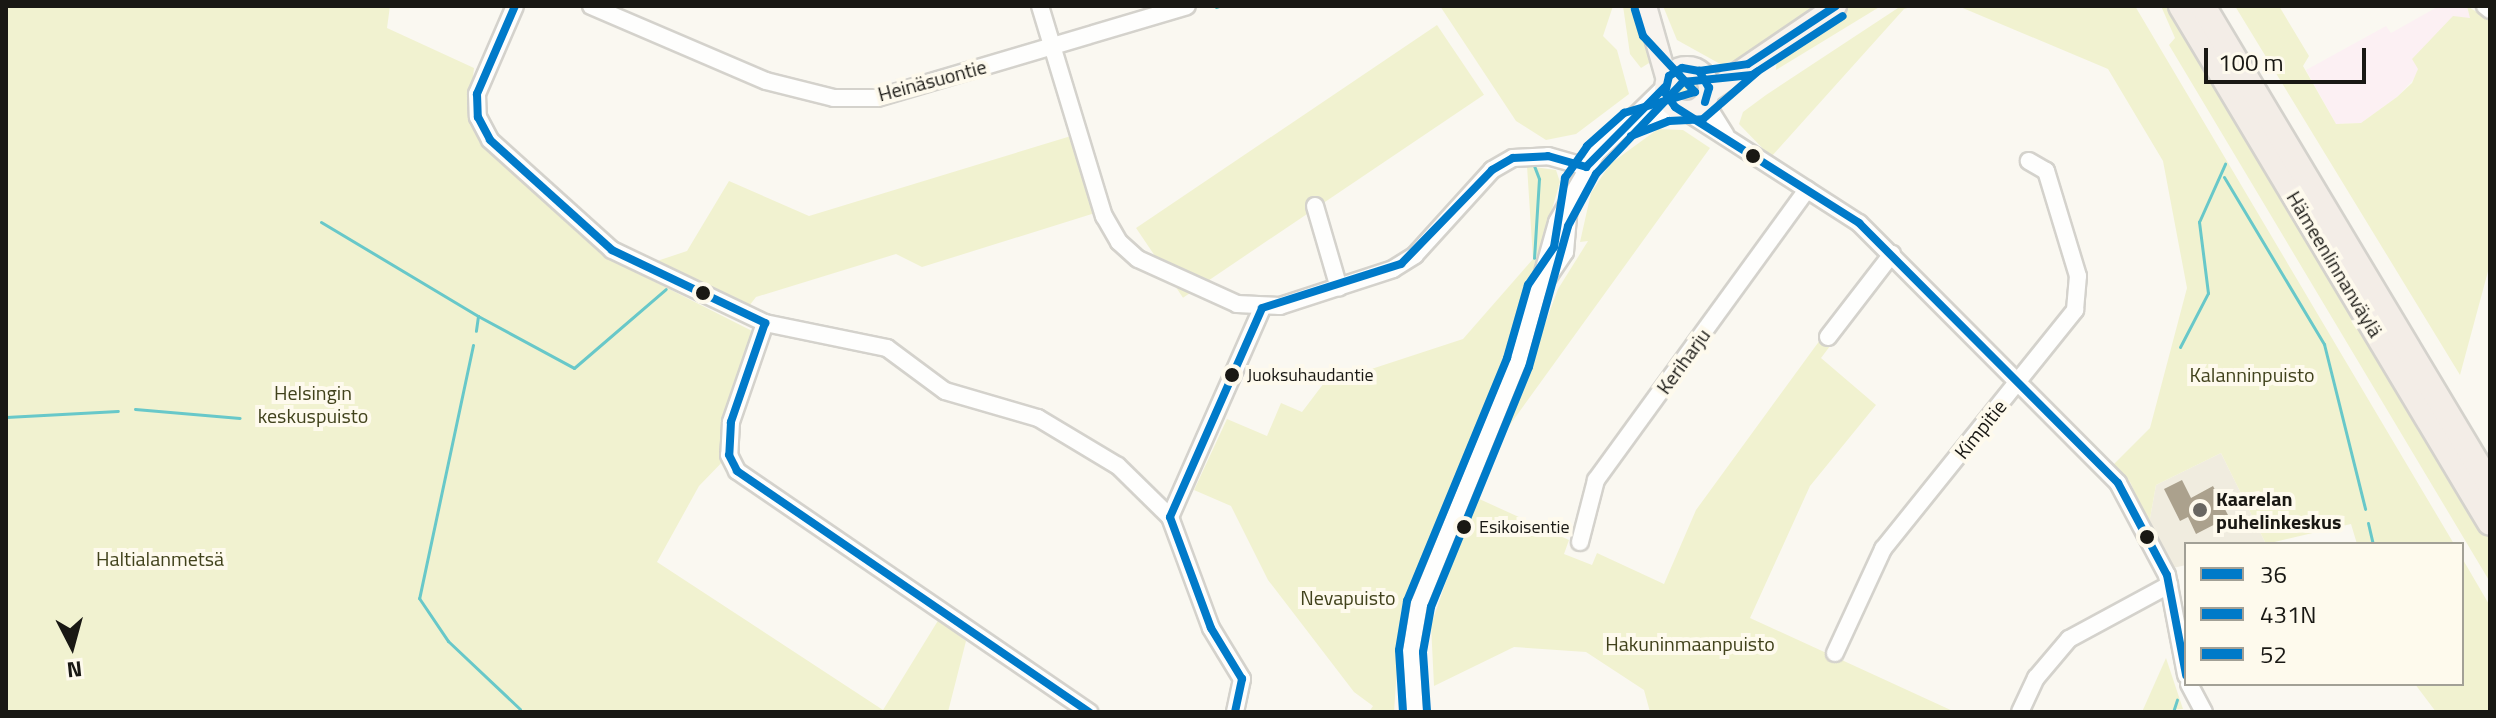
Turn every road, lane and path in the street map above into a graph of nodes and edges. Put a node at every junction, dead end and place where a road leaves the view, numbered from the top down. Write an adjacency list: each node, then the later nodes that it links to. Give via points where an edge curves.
1 (515, 6): 27 (street, via 477,94 478,117 490,140 612,250)
2 (591, 6): 12 (street, Heinäsuontie, via 766,81 824,97 877,98)
3 (1040, 6): 12 (street)
4 (1187, 6): 12 (street, Heinäsuontie)
5 (1646, 6): 11 (main road)
6 (1836, 6): 13 (main road)
7 (2181, 6): 32 (highway, Hämeenlinnanväylä)
8 (2203, 6): 30 (highway, Hämeenlinnanväylä)
9 (2485, 6): 10 (street)
10 (2490, 10)
11 (1653, 29): 14 (main road); 15 (main road)
12 (1053, 46): 26 (street, via 1104,216 1119,242 1157,269)
13 (1748, 64): 14 (main road); 16 (main road)
14 (1695, 70): 15 (main road, via 1677,70); 16 (main road)
15 (1666, 84): 17 (main road); 18 (street)
16 (1706, 97): 17 (main road); 19 (street)
17 (1680, 109): 18 (street); 19 (street)
18 (1630, 123): 21 (street)
19 (1729, 139): 22 (street)
20 (2029, 161): 29 (street, Kimpitie, via 2046,171 2079,293 2072,316)
21 (1586, 167): 25 (street, via 1537,154 1505,162 1415,255); 40 (street, via 1569,203 1518,362 1419,604 1411,651)
22 (1807, 190): 24 (street); 33 (street, Keriharju, via 1596,480)
23 (1315, 206): 25 (street)
24 (1892, 254): 28 (street); 29 (street)
25 (1339, 288): 26 (street)
26 (1262, 308): 31 (street)
27 (765, 323): 31 (street, via 887,348 945,391 1038,418 1118,466); 38 (street, via 731,422 729,455 737,471)
28 (1828, 337)
29 (2019, 381): 34 (street, via 2118,483); 35 (street, Kimpitie, via 1883,549)
30 (2490, 485)
31 (1170, 517): 39 (street, via 1211,628 1242,679)
32 (2490, 523)
33 (1580, 542)
34 (2169, 585): 36 (street); 41 (street, via 2069,639 2036,678)
35 (1835, 653)
36 (2184, 664)
37 (2190, 686): 42 (street)
38 (1089, 712)
39 (1235, 712)
40 (1415, 712)
41 (2020, 712)
42 (2204, 712)

